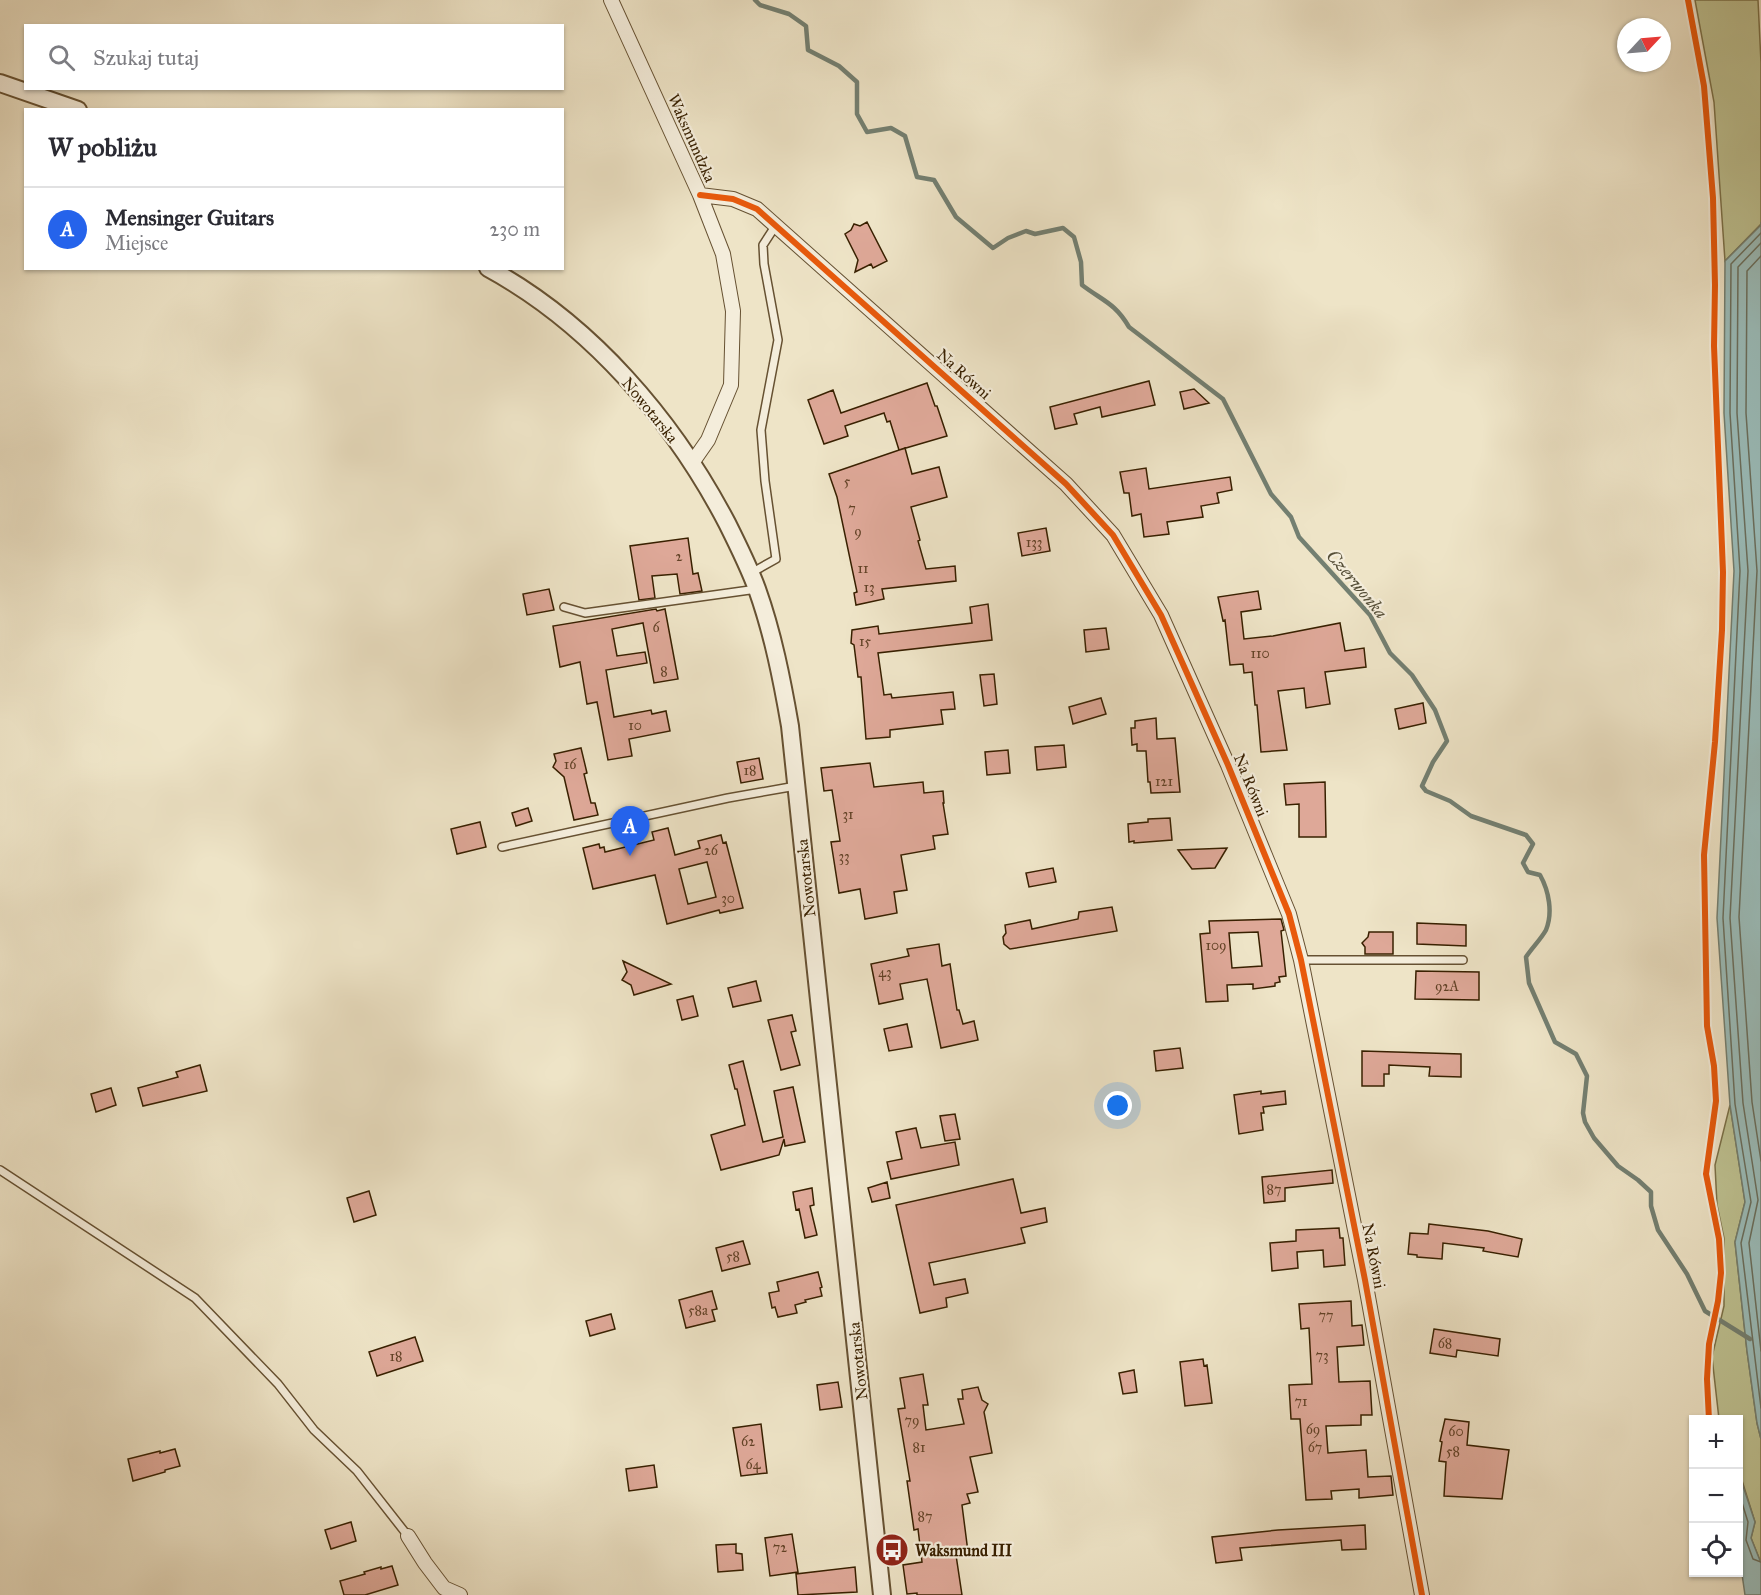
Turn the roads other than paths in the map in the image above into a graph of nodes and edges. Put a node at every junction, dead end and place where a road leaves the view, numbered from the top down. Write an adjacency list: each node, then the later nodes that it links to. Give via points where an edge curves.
1 (611, 0): 4 (street, Waksmundzka)
2 (0, 83): 3 (street)
3 (72, 108)
4 (700, 195): 5 (street, Na Równi, via 733,199 757,209); 7 (street, Waksmundzka, via 723,254 733,311 731,385 708,440)
5 (776, 225): 8 (lane, via 763,245 778,340 761,430 776,559); 13 (street, Na Równi, via 1066,484 1113,535 1161,615 1228,765 1288,914)
6 (492, 270): 7 (street, Nowotarska, via 541,303 600,353 651,407)
7 (692, 463): 8 (street, Nowotarska)
8 (751, 573): 9 (street, Nowotarska)
9 (757, 589): 10 (lane, via 585,614); 11 (street, Nowotarska, via 783,685)
10 (564, 607)
11 (796, 786): 12 (lane); 18 (street, Nowotarska)
12 (502, 847)
13 (1301, 960): 14 (lane); 19 (street, Na Równi)
14 (1463, 960)
15 (0, 1170): 16 (lane, via 195,1298 278,1384 314,1430 357,1471)
16 (408, 1536): 17 (street, via 444,1588)
17 (460, 1595)
18 (882, 1595)
19 (1422, 1595)

